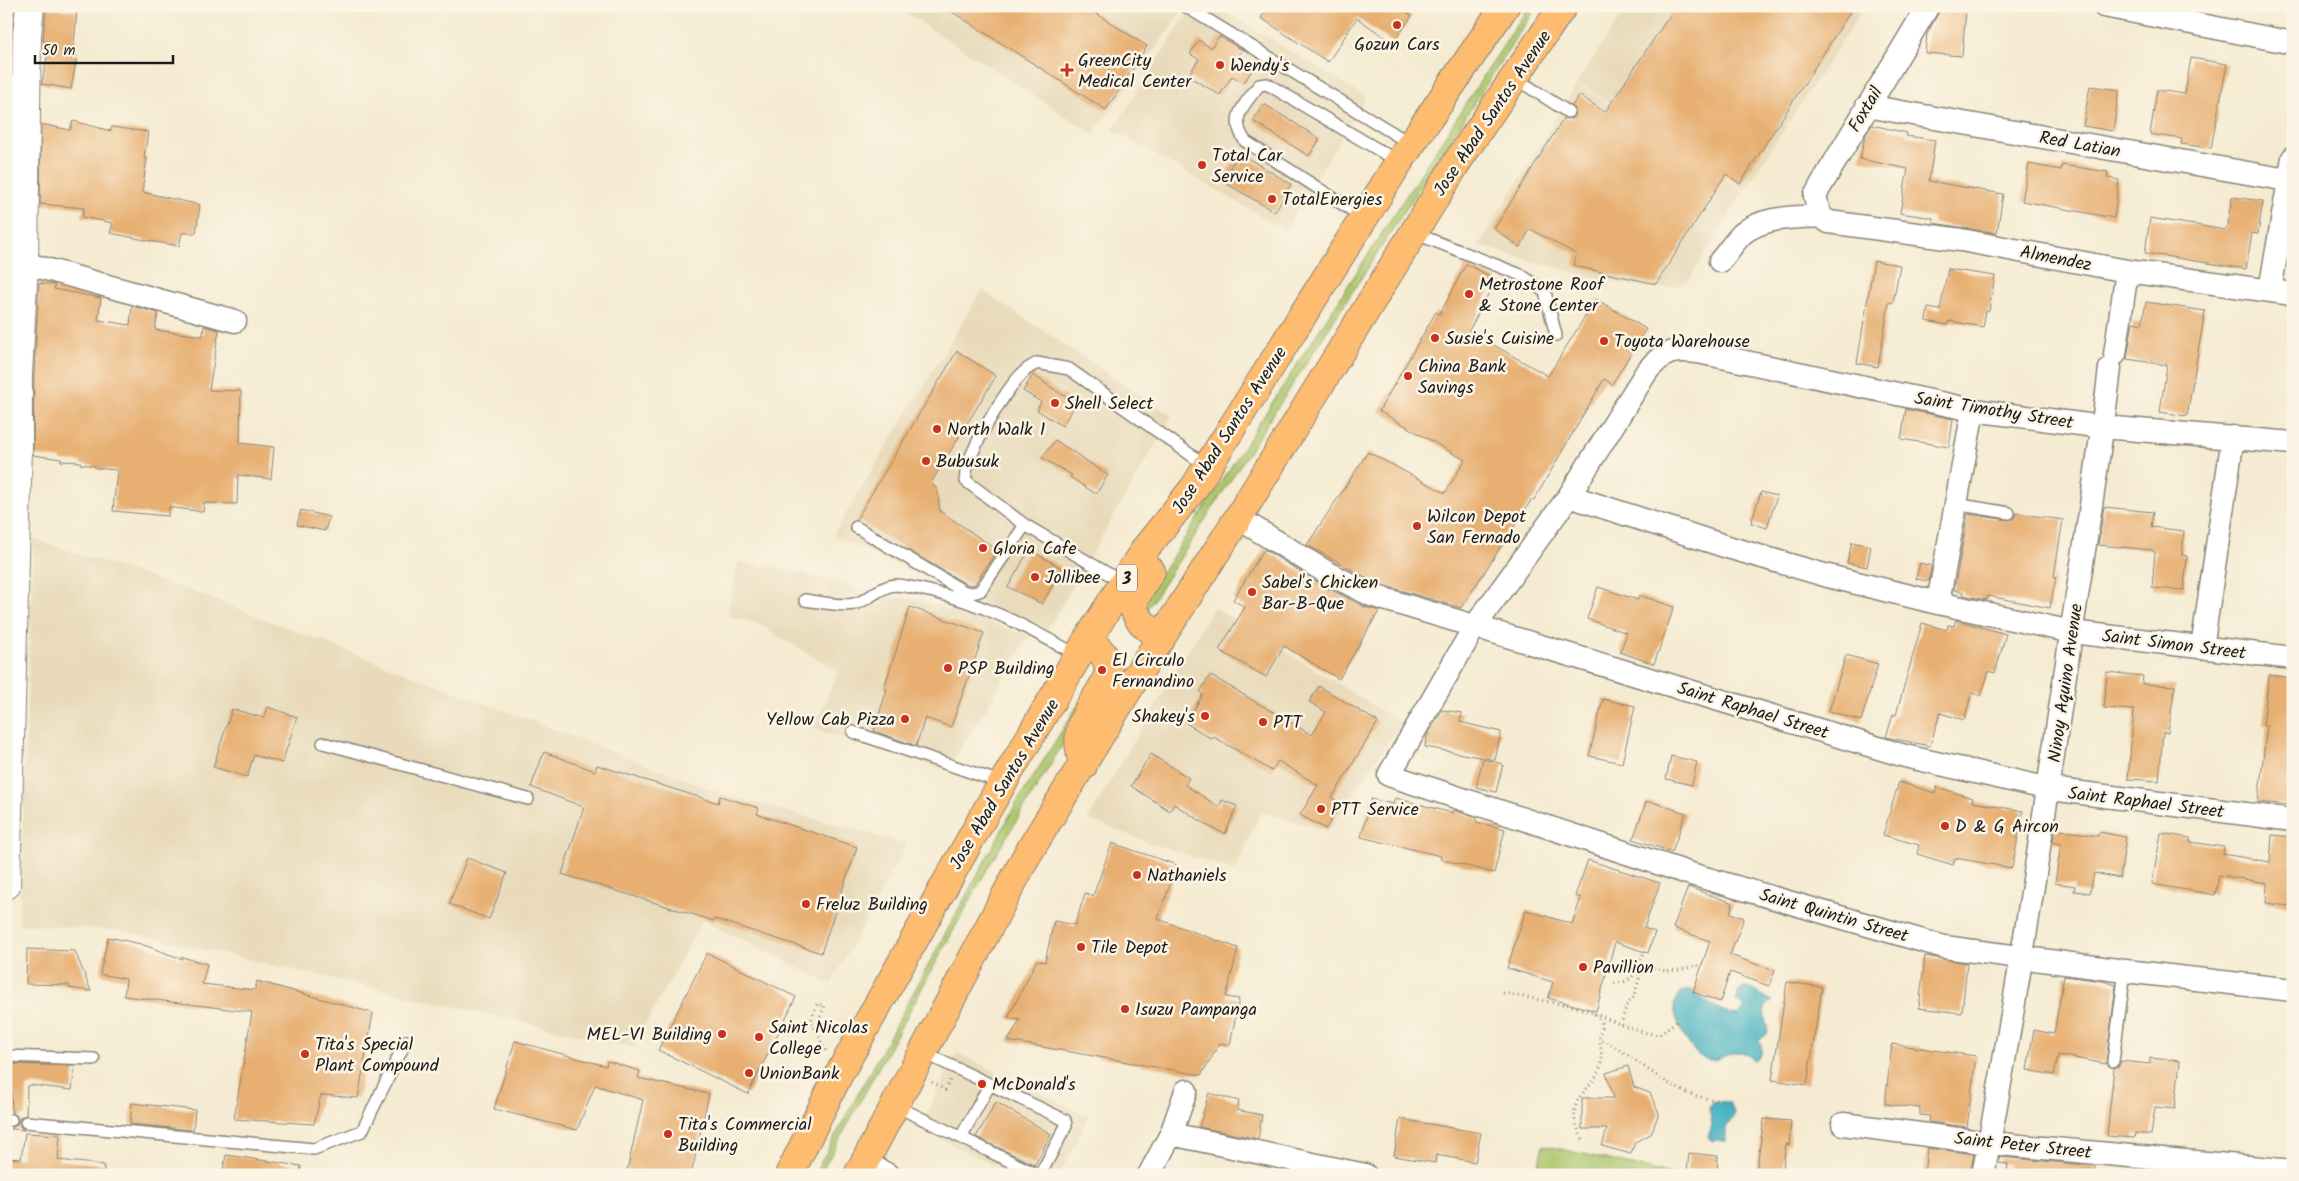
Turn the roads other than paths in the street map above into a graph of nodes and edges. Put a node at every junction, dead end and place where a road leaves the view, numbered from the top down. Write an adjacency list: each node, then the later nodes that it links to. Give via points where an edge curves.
1 (30, 6): 20 (street)
2 (1185, 6): 8 (lane)
3 (1505, 6): 13 (highway, Jose Abad Santos Avenue / 3)
4 (1563, 6): 9 (highway, Jose Abad Santos Avenue)
5 (1928, 6): 11 (street, Foxtail)
6 (2104, 6): 7 (street)
7 (2293, 43)
8 (1288, 71): 10 (lane); 13 (lane)
9 (1513, 77): 12 (lane); 18 (highway, Jose Abad Santos Avenue)
10 (1276, 89): 13 (lane); 17 (lane, via 1267,84 1259,85 1243,107 1237,119 1246,141)
11 (1867, 106): 15 (street, Red Latian); 16 (street, Foxtail, via 1815,196)
12 (1568, 112)
13 (1405, 153): 17 (highway, Jose Abad Santos Avenue / 3)
14 (2293, 158): 15 (street)
15 (2291, 181): 22 (street)
16 (1820, 216): 19 (street, via 1756,224 1741,235); 21 (street, Almendez, via 1829,222 1961,240)
17 (1364, 218): 30 (highway, Jose Abad Santos Avenue / 3)
18 (1413, 233): 25 (lane, via 1521,275 1545,292); 34 (highway, Jose Abad Santos Avenue)
19 (1720, 261)
20 (24, 263): 24 (street); 55 (street, via 18,374)
21 (2127, 271): 22 (street, Almendez); 27 (street, Ninoy Aquino Avenue)
22 (2270, 290): 23 (street, Almendez)
23 (2293, 294)
24 (235, 321)
25 (1556, 335)
26 (1973, 410): 27 (street, Saint Timothy Street); 31 (street, Saint Timothy Street, via 1677,350 1659,357 1647,371); 32 (street)
27 (2103, 427): 28 (street, Saint Timothy Street); 42 (street, Ninoy Aquino Avenue)
28 (2233, 437): 29 (street, Saint Timothy Street); 45 (street)
29 (2293, 443)
30 (1208, 467): 35 (lane, via 1069,369 1037,363 1023,372 1005,394 982,433 964,476 970,486); 37 (highway, Jose Abad Santos Avenue / 3)
31 (1570, 496): 40 (street, Saint Simon Street, via 1801,569); 41 (street, Saint Timothy Street)
32 (1956, 504): 33 (lane); 40 (street)
33 (2008, 513)
34 (1238, 518): 41 (street, Saint Raphael Street, via 1326,572 1371,595); 43 (highway, Jose Abad Santos Avenue)
35 (1025, 525): 36 (lane, via 980,592 972,593 963,591); 38 (lane)
36 (856, 528)
37 (1145, 549): 38 (highway, Jose Abad Santos Avenue / 3); 43 (highway, via 1153,555 1155,562 1135,596 1133,606 1138,619)
38 (1124, 583): 44 (highway, Jose Abad Santos Avenue / 3)
39 (805, 600): 44 (lane, via 853,605 884,587 900,585 951,596)
40 (1938, 603): 42 (street, Saint Simon Street)
41 (1476, 626): 50 (street, Saint Timothy Street); 52 (street, Saint Raphael Street, via 1905,756)
42 (2072, 632): 45 (street, Saint Simon Street); 52 (street, Ninoy Aquino Avenue)
43 (1161, 638): 49 (highway, Jose Abad Santos Avenue)
44 (1083, 647): 49 (highway, via 1106,656 1110,668 1082,725 1080,749); 51 (highway, Jose Abad Santos Avenue / 3)
45 (2202, 648): 46 (street, Saint Simon Street)
46 (2293, 658)
47 (853, 732): 51 (lane)
48 (323, 743): 53 (lane)
49 (1083, 766): 62 (highway, Jose Abad Santos Avenue, via 1026,855)
50 (1389, 775): 56 (street, Saint Quintin Street, via 1691,874 1944,947)
51 (1003, 783): 74 (highway, Jose Abad Santos Avenue / 3, via 838,1076)
52 (2050, 789): 54 (street, Saint Raphael Street); 56 (street, Ninoy Aquino Avenue)
53 (528, 799)
54 (2293, 820)
55 (6, 885)
56 (2020, 957): 57 (street, Saint Quintin Street); 71 (street, Ninoy Aquino Avenue)
57 (2125, 971): 58 (street, Saint Quintin Street); 63 (lane)
58 (2293, 990)
59 (406, 1041): 67 (lane, via 362,1131 314,1149)
60 (6, 1056): 61 (lane)
61 (94, 1059)
62 (917, 1061): 64 (lane); 66 (highway, Jose Abad Santos Avenue)
63 (2113, 1061)
64 (990, 1084): 70 (lane); 76 (lane, via 1065,1120 1066,1126)
65 (1186, 1092): 69 (street)
66 (894, 1105): 70 (lane); 72 (highway, Jose Abad Santos Avenue)
67 (26, 1122)
68 (1843, 1124): 71 (street, Saint Peter Street)
69 (1171, 1134): 77 (street); 78 (street)
70 (960, 1137): 76 (lane)
71 (1989, 1143): 73 (street, Saint Peter Street); 79 (street, Ninoy Aquino Avenue)
72 (861, 1168): 75 (street)
73 (2293, 1171)
74 (789, 1175)
75 (888, 1175)
76 (1039, 1175)
77 (1149, 1175)
78 (1365, 1175)
79 (1983, 1175)

